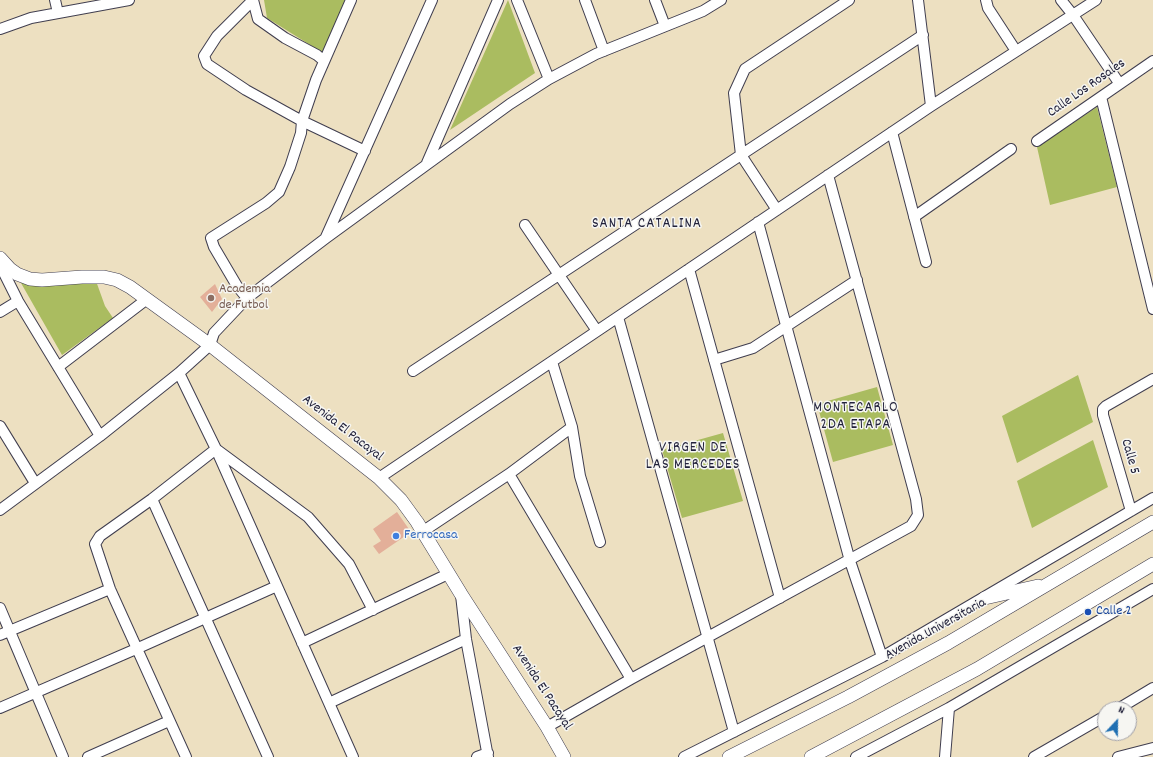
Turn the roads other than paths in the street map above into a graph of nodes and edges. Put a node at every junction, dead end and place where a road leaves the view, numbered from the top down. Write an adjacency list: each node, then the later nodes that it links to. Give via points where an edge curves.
1 (55, 0): 16 (street)
2 (126, 0): 16 (street)
3 (253, 0): 23 (street, via 258,19); 29 (street, via 217,36 204,56 207,64 246,90)
4 (351, 0): 23 (street)
5 (432, 0): 33 (street)
6 (498, 0): 35 (street)
7 (517, 0): 25 (street)
8 (585, 0): 21 (street)
9 (655, 0): 18 (street)
10 (721, 0): 18 (street, via 703,11)
11 (849, 0): 34 (street, via 745,69 734,93)
12 (918, 0): 20 (street)
13 (986, 0): 22 (street, via 988,8)
14 (1061, 0): 17 (street)
15 (1096, 0): 17 (street)
16 (58, 13): 19 (street, via 31,18)
17 (1073, 15): 22 (street); 26 (street)
18 (665, 26): 21 (street)
19 (0, 29)
20 (923, 35): 28 (street); 34 (street)
21 (604, 51): 25 (street)
22 (1016, 51): 28 (street)
23 (324, 61): 29 (street)
24 (1153, 61): 26 (street, Calle Los Rosales)
25 (549, 79): 35 (street)
26 (1119, 83): 27 (street, Calle Los Rosales)
27 (1101, 97): 31 (street, Calle Los Rosales); 51 (street)
28 (932, 106): 30 (street)
29 (302, 121): 33 (street); 48 (street, via 290,167 279,192 211,238 237,286)
30 (892, 132): 36 (street); 38 (street)
31 (1037, 140)
32 (1011, 149): 38 (street)
33 (365, 151): 41 (street)
34 (741, 155): 37 (street); 46 (street)
35 (426, 165): 41 (street)
36 (828, 175): 37 (street); 47 (street)
37 (777, 210): 39 (street)
38 (914, 217): 43 (street)
39 (758, 222): 45 (street); 54 (street)
40 (525, 225): 46 (street)
41 (326, 238): 48 (street)
42 (0, 258): 49 (street, Avenida El Pacayal, via 16,274 30,279 82,277 116,280)
43 (926, 262)
44 (0, 265): 50 (street)
45 (689, 269): 53 (street); 57 (street)
46 (559, 274): 55 (street); 60 (street)
47 (856, 280): 54 (street); 77 (street, via 916,499 918,515 911,526)
48 (247, 298): 56 (street, via 214,333)
49 (147, 299): 56 (street, Avenida El Pacayal); 59 (street)
50 (18, 301): 52 (street); 59 (street)
51 (1153, 309)
52 (0, 312)
53 (618, 317): 55 (street); 91 (street)
54 (786, 327): 57 (street, via 753,348); 77 (street)
55 (597, 332): 58 (street)
56 (210, 345): 61 (street); 68 (street, Avenida El Pacayal)
57 (714, 360): 85 (street)
58 (552, 362): 63 (street); 68 (street)
59 (58, 367): 65 (street)
60 (413, 371)
61 (179, 373): 65 (street); 66 (street)
62 (1152, 383): 73 (street, Calle 5, via 1103,409)
63 (572, 427): 67 (street); 76 (street, via 580,476)
64 (0, 428): 69 (street)
65 (100, 436): 69 (street)
66 (216, 449): 71 (street); 81 (street); 88 (street, via 308,517 349,564)
67 (509, 474): 75 (street); 96 (street)
68 (379, 478): 75 (street, Avenida El Pacayal, via 401,500)
69 (35, 483): 72 (street)
70 (1153, 498): 73 (street)
71 (152, 499): 82 (street, via 100,536 95,544); 89 (street)
72 (0, 510)
73 (1131, 511): 86 (street)
74 (1153, 522): 80 (street, Avenida Universitaria)
75 (422, 532): 79 (street, Avenida El Pacayal)
76 (600, 542)
77 (850, 561): 85 (street); 95 (street)
78 (1153, 564): 118 (street, via 977,669)
79 (448, 574): 84 (street, Avenida El Pacayal); 88 (street)
80 (1049, 583): 86 (street); 117 (street, Avenida Universitaria, via 935,650)
81 (277, 586): 89 (street); 93 (street)
82 (110, 589): 90 (street); 94 (street)
83 (1153, 589): 102 (street)
84 (461, 594): 92 (street); 105 (street, Avenida El Pacayal)
85 (780, 598): 91 (street)
86 (985, 598): 95 (street)
87 (0, 608): 90 (street)
88 (373, 610): 93 (street)
89 (206, 618): 94 (street); 112 (street)
90 (5, 633): 98 (street)
91 (707, 638): 96 (street); 106 (street)
92 (466, 639): 100 (street); 108 (street)
93 (302, 643): 100 (street)
94 (136, 649): 98 (street); 103 (street)
95 (882, 657): 106 (street)
96 (631, 679): 105 (street)
97 (1153, 688): 99 (street)
98 (35, 692): 101 (street); 109 (street)
99 (1131, 701)
100 (329, 703): 113 (street)
101 (0, 708)
102 (950, 708): 119 (street); 120 (street)
103 (169, 721): 110 (street); 111 (street)
104 (1097, 721): 121 (street)
105 (548, 727): 115 (street, Avenida El Pacayal)
106 (734, 732): 116 (street)
107 (1153, 748): 122 (street)
108 (488, 755): 114 (street)
109 (62, 757)
110 (88, 757)
111 (186, 757)
112 (268, 757)
113 (353, 757)
114 (477, 757)
115 (564, 757)
116 (684, 757)
117 (729, 757)
118 (811, 757)
119 (856, 757)
120 (946, 757)
121 (1034, 757)
122 (1118, 757)

